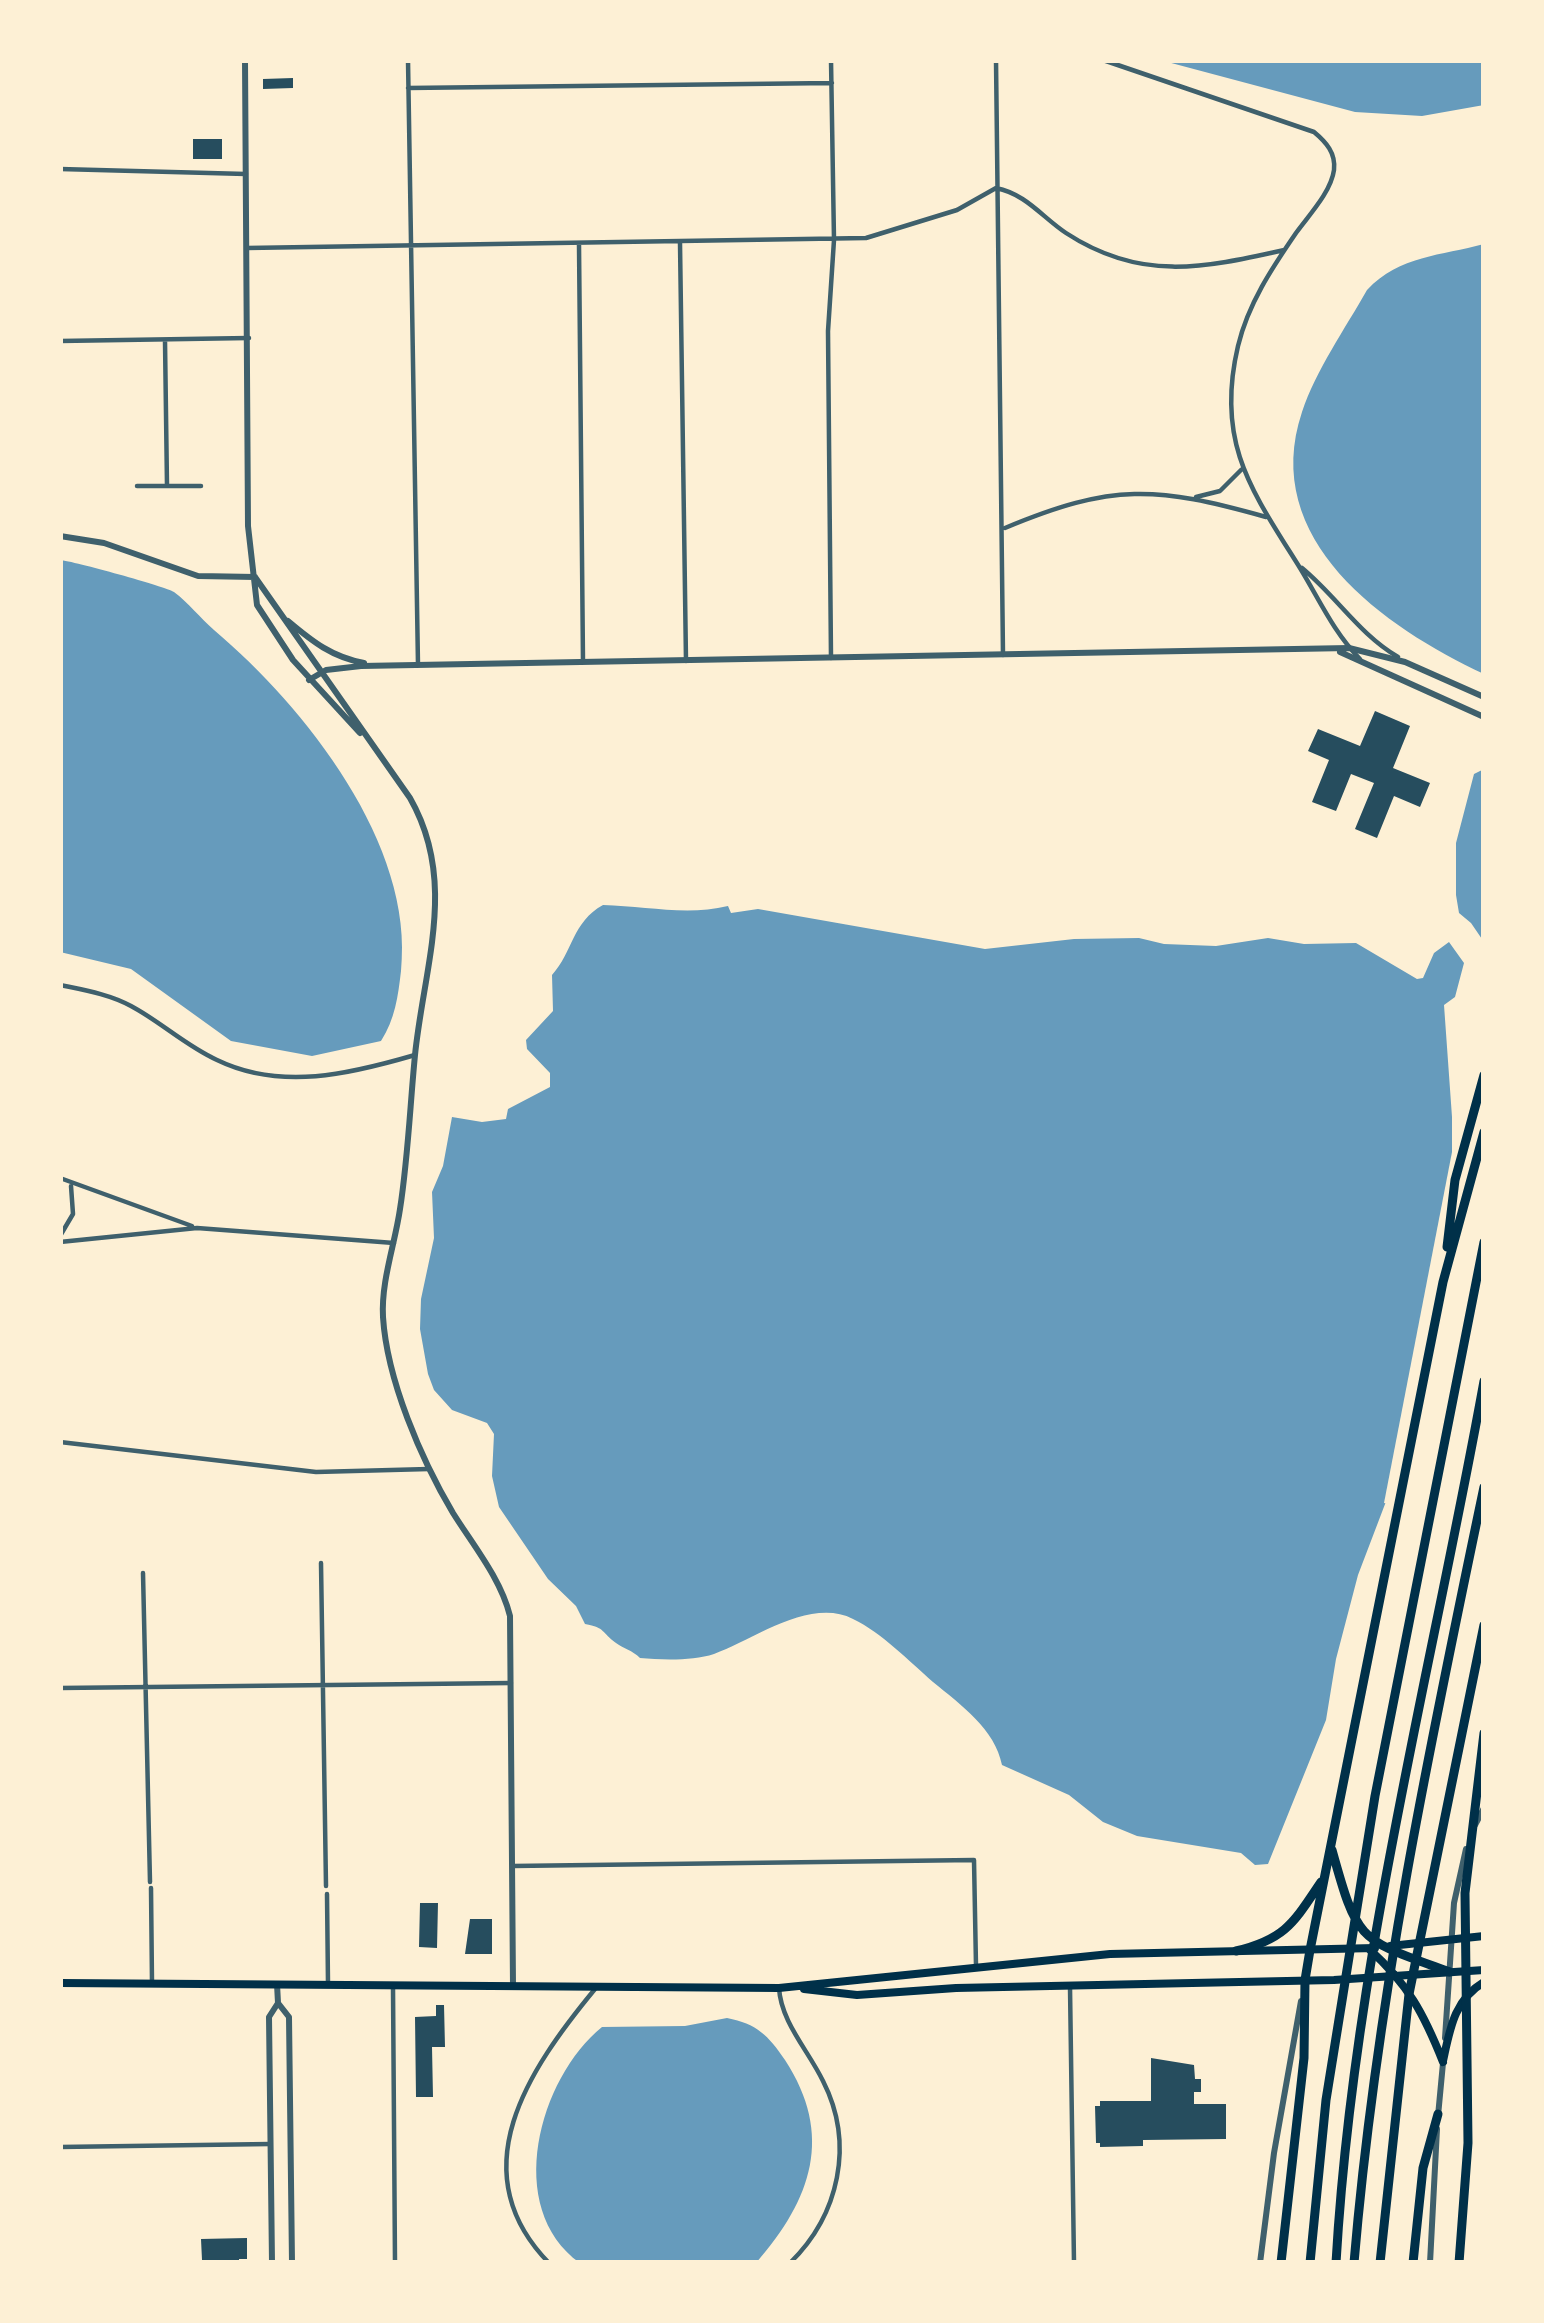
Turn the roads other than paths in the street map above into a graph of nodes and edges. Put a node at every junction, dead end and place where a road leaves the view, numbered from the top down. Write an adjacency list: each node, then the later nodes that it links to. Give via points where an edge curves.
1 (245, 60): 9 (street)
2 (408, 60): 7 (street)
3 (831, 60): 6 (street)
4 (996, 60): 10 (street)
5 (1103, 60): 16 (street, via 1326,142 1331,181)
6 (832, 83): 7 (street); 11 (street)
7 (408, 88): 14 (street)
8 (60, 170): 9 (street)
9 (247, 174): 15 (street)
10 (996, 188): 11 (street, via 909,228); 16 (street, via 1022,196 1091,248 1138,264 1181,269); 26 (street)
11 (835, 240): 12 (street); 34 (street, via 828,331)
12 (680, 243): 13 (street); 36 (street)
13 (579, 244): 14 (street); 37 (street)
14 (409, 247): 15 (street); 39 (street)
15 (248, 248): 17 (street)
16 (1284, 250): 20 (street, via 1250,306 1238,348 1233,426)
17 (249, 338): 18 (street); 29 (street)
18 (165, 339): 19 (street); 22 (street)
19 (60, 341)
20 (1241, 470): 24 (street, via 1220,490); 25 (street)
21 (137, 486): 22 (street)
22 (167, 486): 23 (street)
23 (201, 486)
24 (1195, 497): 25 (street); 26 (street, via 1082,500)
25 (1266, 518): 28 (street)
26 (1002, 529): 33 (street)
27 (60, 536): 29 (street, via 198,576)
28 (1298, 565): 31 (street); 38 (street, via 1358,629)
29 (255, 577): 30 (street); 42 (street, via 261,615)
30 (280, 615): 40 (street, via 316,646); 41 (street)
31 (1349, 648): 32 (street); 35 (street); 38 (street)
32 (1336, 651): 33 (street); 35 (street)
33 (1003, 655): 34 (street)
34 (831, 658): 36 (street)
35 (1360, 659): 44 (street)
36 (686, 661): 37 (street)
37 (583, 662): 39 (street)
38 (1405, 662): 43 (street)
39 (418, 665): 40 (street)
40 (377, 666): 41 (street)
41 (321, 672): 42 (street); 45 (street)
42 (309, 680): 45 (street)
43 (1484, 698)
44 (1484, 717)
45 (368, 740): 47 (street, via 416,808 436,868 437,917)
46 (60, 986): 47 (street, via 126,1004 250,1072 330,1077)
47 (415, 1055): 55 (street)
48 (1484, 1076): 56 (highway, via 1455,1180)
49 (1484, 1132): 56 (highway)
50 (60, 1178): 51 (street)
51 (70, 1183): 52 (street); 53 (street, via 73,1214)
52 (197, 1228): 53 (street); 55 (street)
53 (60, 1239)
54 (1484, 1241): 108 (highway, via 1375,1796 1326,2100)
55 (394, 1243): 59 (street, via 383,1324)
56 (1443, 1282): 70 (highway)
57 (1484, 1381): 109 (highway, via 1350,2104)
58 (60, 1442): 59 (street, via 316,1472)
59 (428, 1469): 64 (street, via 506,1604)
60 (1484, 1487): 110 (highway, via 1419,1805)
61 (321, 1563): 65 (street)
62 (143, 1573): 67 (street)
63 (1484, 1625): 111 (highway, via 1409,1994)
64 (511, 1683): 65 (street); 71 (street)
65 (322, 1684): 67 (street); 88 (street)
66 (60, 1688): 67 (street)
67 (147, 1688): 86 (street)
68 (1484, 1733): 114 (highway, via 1464,1935 1467,2166)
69 (1484, 1808): 74 (street, via 1463,1862)
70 (1331, 1844): 72 (highway); 75 (highway, via 1351,1914)
71 (513, 1866): 79 (street, via 974,1860); 91 (street)
72 (1324, 1877): 77 (highway); 78 (highway, via 1286,1931)
73 (1484, 1936): 74 (highway)
74 (1451, 1939): 75 (highway); 81 (street)
75 (1381, 1947): 76 (highway); 81 (highway)
76 (1368, 1948): 77 (highway); 82 (highway)
77 (1310, 1950): 78 (highway); 83 (highway)
78 (1236, 1951): 79 (highway)
79 (976, 1966): 94 (highway)
80 (1484, 1970): 81 (highway)
81 (1450, 1972): 82 (highway); 96 (street)
82 (1398, 1975): 83 (highway); 96 (highway)
83 (1305, 1980): 90 (highway); 106 (street); 107 (highway)
84 (1484, 1982): 96 (highway, via 1452,2018)
85 (60, 1983): 86 (highway)
86 (152, 1983): 87 (highway)
87 (277, 1984): 88 (highway); 95 (street)
88 (328, 1984): 89 (highway)
89 (393, 1984): 91 (highway); 102 (street)
90 (1070, 1985): 94 (highway, via 857,1994); 105 (street)
91 (513, 1986): 92 (highway)
92 (596, 1988): 93 (highway); 103 (street, via 530,2076 508,2146 514,2210)
93 (779, 1988): 94 (highway); 104 (street, via 780,2006 826,2084 840,2152 820,2228)
94 (791, 1988)
95 (278, 2003): 98 (street, via 269,2018); 101 (street, via 290,2017)
96 (1443, 2062): 97 (street)
97 (1438, 2114): 112 (highway); 113 (street)
98 (271, 2144): 99 (street); 100 (street)
99 (60, 2146)
100 (272, 2263)
101 (292, 2263)
102 (395, 2263)
103 (549, 2263)
104 (790, 2263)
105 (1074, 2263)
106 (1260, 2263)
107 (1281, 2263)
108 (1310, 2263)
109 (1336, 2263)
110 (1354, 2263)
111 (1380, 2263)
112 (1413, 2263)
113 (1430, 2263)
114 (1459, 2263)

